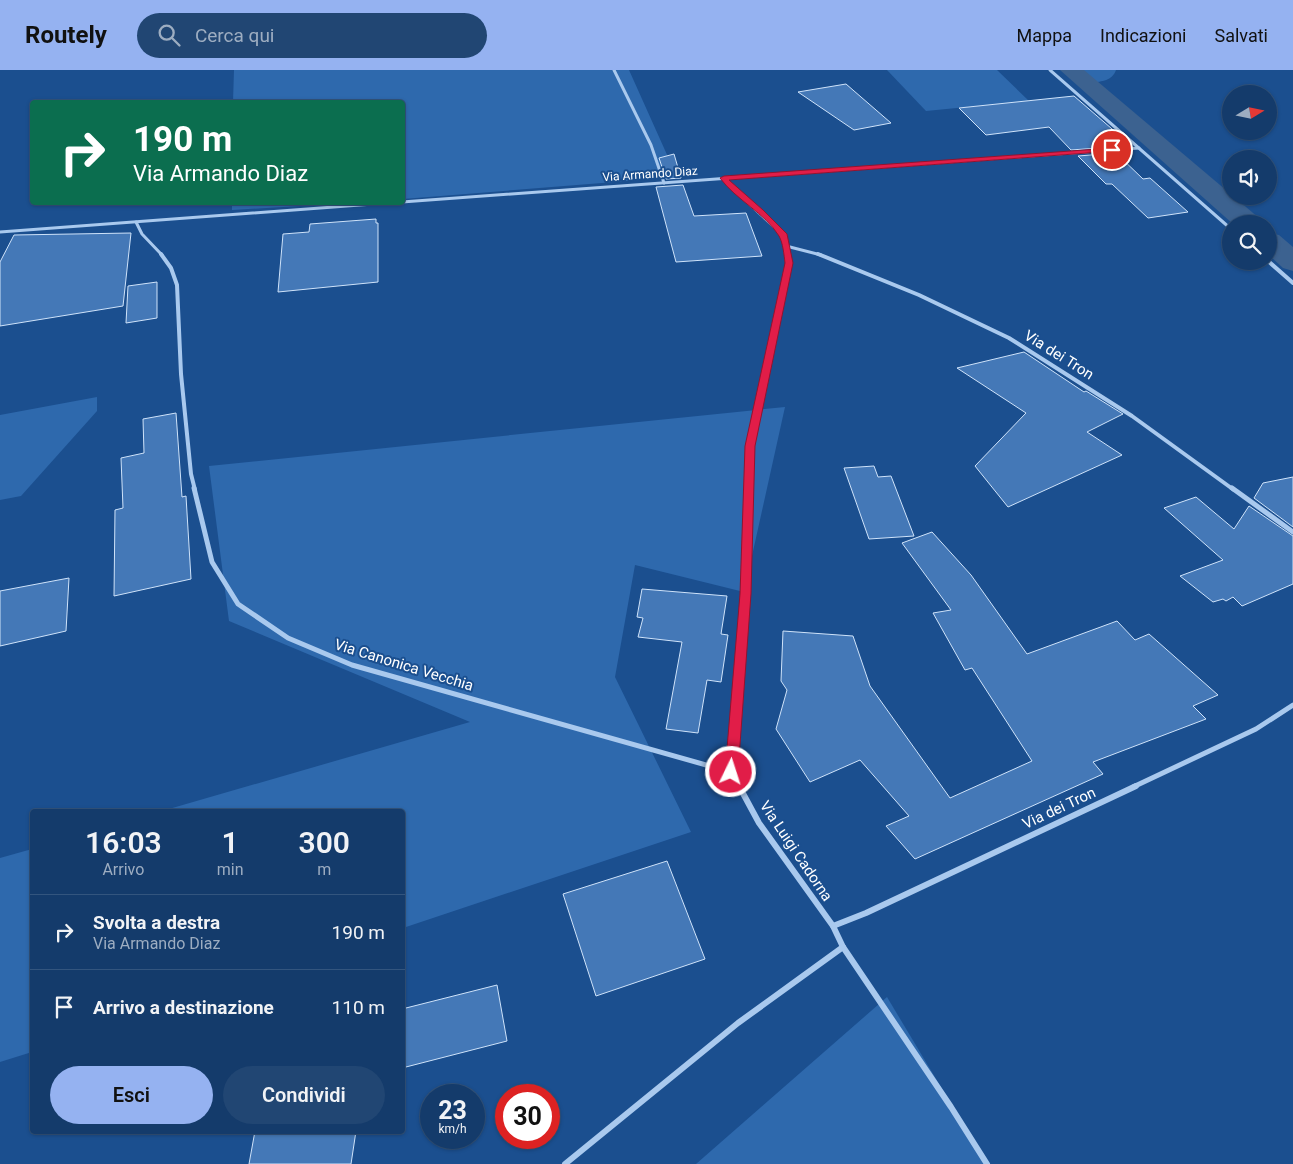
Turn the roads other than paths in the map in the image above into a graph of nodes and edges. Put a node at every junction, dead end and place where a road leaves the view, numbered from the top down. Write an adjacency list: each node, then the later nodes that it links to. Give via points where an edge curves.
1 (614, 70): 5 (street, via 651,145)
2 (1050, 70): 3 (street)
3 (1139, 148): 4 (street, Via Armando Diaz); 8 (street)
4 (724, 178): 5 (street, Via Armando Diaz); 11 (street, via 784,236)
5 (664, 183): 6 (street, Via Armando Diaz)
6 (405, 202)
7 (361, 205): 9 (street, Via Armando Diaz)
8 (1222, 221)
9 (136, 222): 10 (street, Via Armando Diaz); 16 (street, Via Canonica Vecchia, via 171,268 177,285 181,374 191,474 212,562 238,604 288,638 352,665)
10 (0, 232)
11 (786, 246): 14 (street, Via dei Tron, via 810,251 919,294 1009,338 1132,416); 16 (street, via 789,263 750,446 746,594)
12 (1277, 269): 13 (street)
13 (1293, 283)
14 (1293, 532)
15 (1293, 705): 17 (street, Via dei Tron, via 1256,729)
16 (731, 772): 17 (street, Via Luigi Cadorna, via 758,823)
17 (833, 926): 18 (street, Via Luigi Cadorna)
18 (843, 947): 19 (street, via 738,1023); 20 (street, Via Luigi Cadorna)
19 (565, 1164)
20 (987, 1164)

